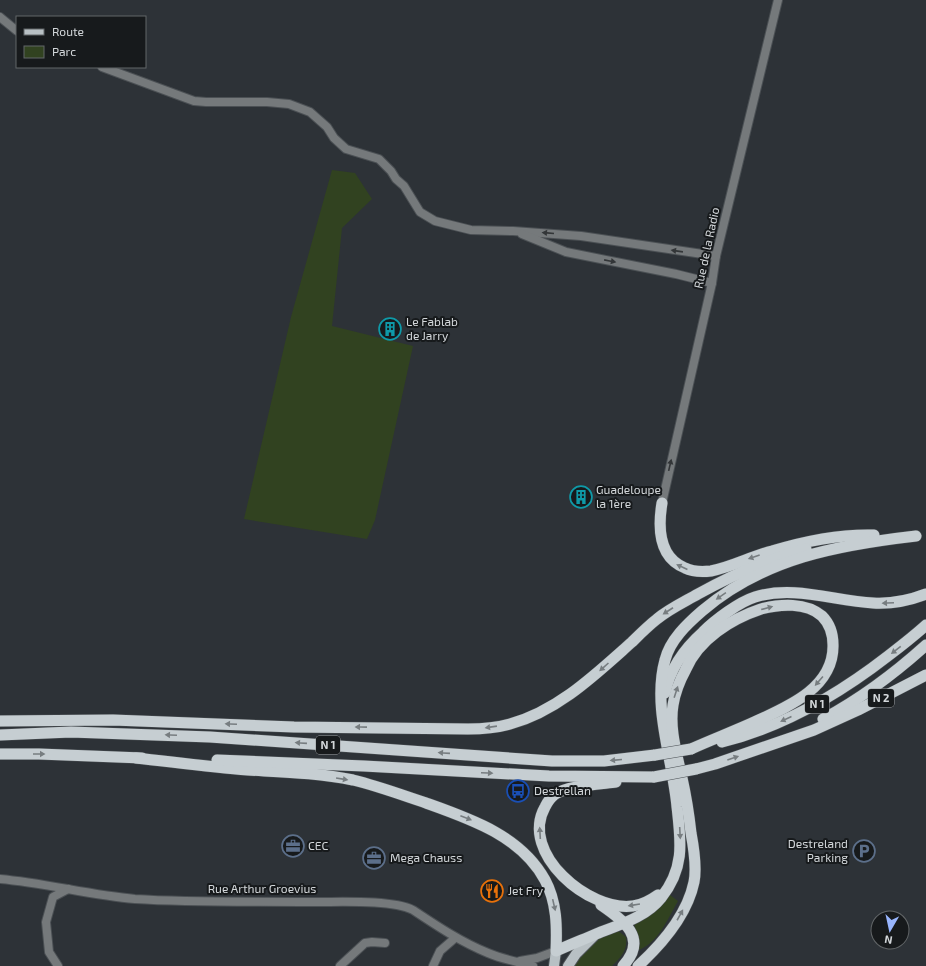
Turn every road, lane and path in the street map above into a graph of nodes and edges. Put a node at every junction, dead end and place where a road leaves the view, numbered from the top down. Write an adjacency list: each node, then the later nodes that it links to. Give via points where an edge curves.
1 (778, 0): 6 (street, Rue de la Radio)
2 (0, 17): 3 (street)
3 (16, 30)
4 (105, 68): 5 (street, via 194,101 289,104 310,112 346,149 379,159 404,186 420,212 435,221 471,230)
5 (513, 231): 6 (street, one-way to 5, via 581,236); 7 (street, one-way to 7, via 566,252)
6 (716, 256): 7 (street, Rue de la Radio)
7 (712, 283): 8 (street, Rue de la Radio, one-way to 7)
8 (662, 502): 9 (highway, one-way to 8, via 865,535 826,539 771,551 712,571 694,571 678,566 665,552 659,517)
9 (921, 536): 14 (highway, one-way to 14, via 866,542 826,550 755,576 718,598 684,627 669,650 662,685); 15 (highway, one-way to 15, via 858,539 805,549 778,557 714,584 657,619 568,696 524,720 506,725 468,729 294,727 113,720)
10 (926, 594): 14 (highway, one-way to 14, via 892,603 862,602 793,593 754,597 720,617 682,654 666,687)
11 (926, 625): 18 (highway, N 1, one-way to 18, via 877,665 813,706 747,736)
12 (926, 645): 17 (highway, N 1, via 880,683 836,712)
13 (926, 675): 17 (highway, N 2, via 858,710)
14 (662, 714): 23 (highway, one-way to 23, via 676,794 680,842 680,862)
15 (0, 721)
16 (0, 735): 18 (highway, N 1, one-way to 16, bridge, via 604,761 552,761 210,737 71,732)
17 (777, 743): 21 (highway, N 1, one-way to 17, bridge, via 715,764)
18 (691, 749): 39 (highway, one-way to 18, via 672,928 686,903 694,881 694,854 672,731 672,706 688,664 715,633 752,613 783,605 809,609 821,616 830,627 833,650 824,676 811,690 777,712)
19 (0, 754): 20 (highway, N 1, one-way to 20)
20 (136, 758): 21 (highway, N 1, one-way to 21, via 549,776); 30 (highway, one-way to 30, via 353,780 410,797 477,822 515,845 529,857 545,881 554,904 557,922)
21 (654, 777): 25 (highway, one-way to 21, via 556,870 541,844 541,815 549,800 558,792 573,788)
22 (0, 879): 24 (street, Rue Arthur Groevius)
23 (668, 888): 25 (highway, one-way to 25, via 653,899 633,906 609,904); 26 (highway, via 656,904)
24 (68, 889): 28 (street, Rue Arthur Groevius, via 157,900 352,902 405,906); 32 (street, via 53,897 46,922 49,952)
25 (583, 893): 26 (highway)
26 (625, 923): 27 (highway); 38 (highway, via 633,934 634,944 631,955)
27 (597, 934): 30 (highway); 37 (main road, via 576,954)
28 (456, 938): 31 (street, Rue Arthur Groevius); 34 (street, via 440,951)
29 (385, 943): 33 (street, via 365,942)
30 (556, 951): 31 (street, Rue Arthur Groevius, via 523,961); 36 (main road)
31 (511, 960): 35 (street, Rue Arthur Groevius)
32 (58, 966)
33 (340, 966)
34 (433, 966)
35 (533, 966)
36 (554, 966)
37 (568, 966)
38 (623, 966)
39 (638, 966)

